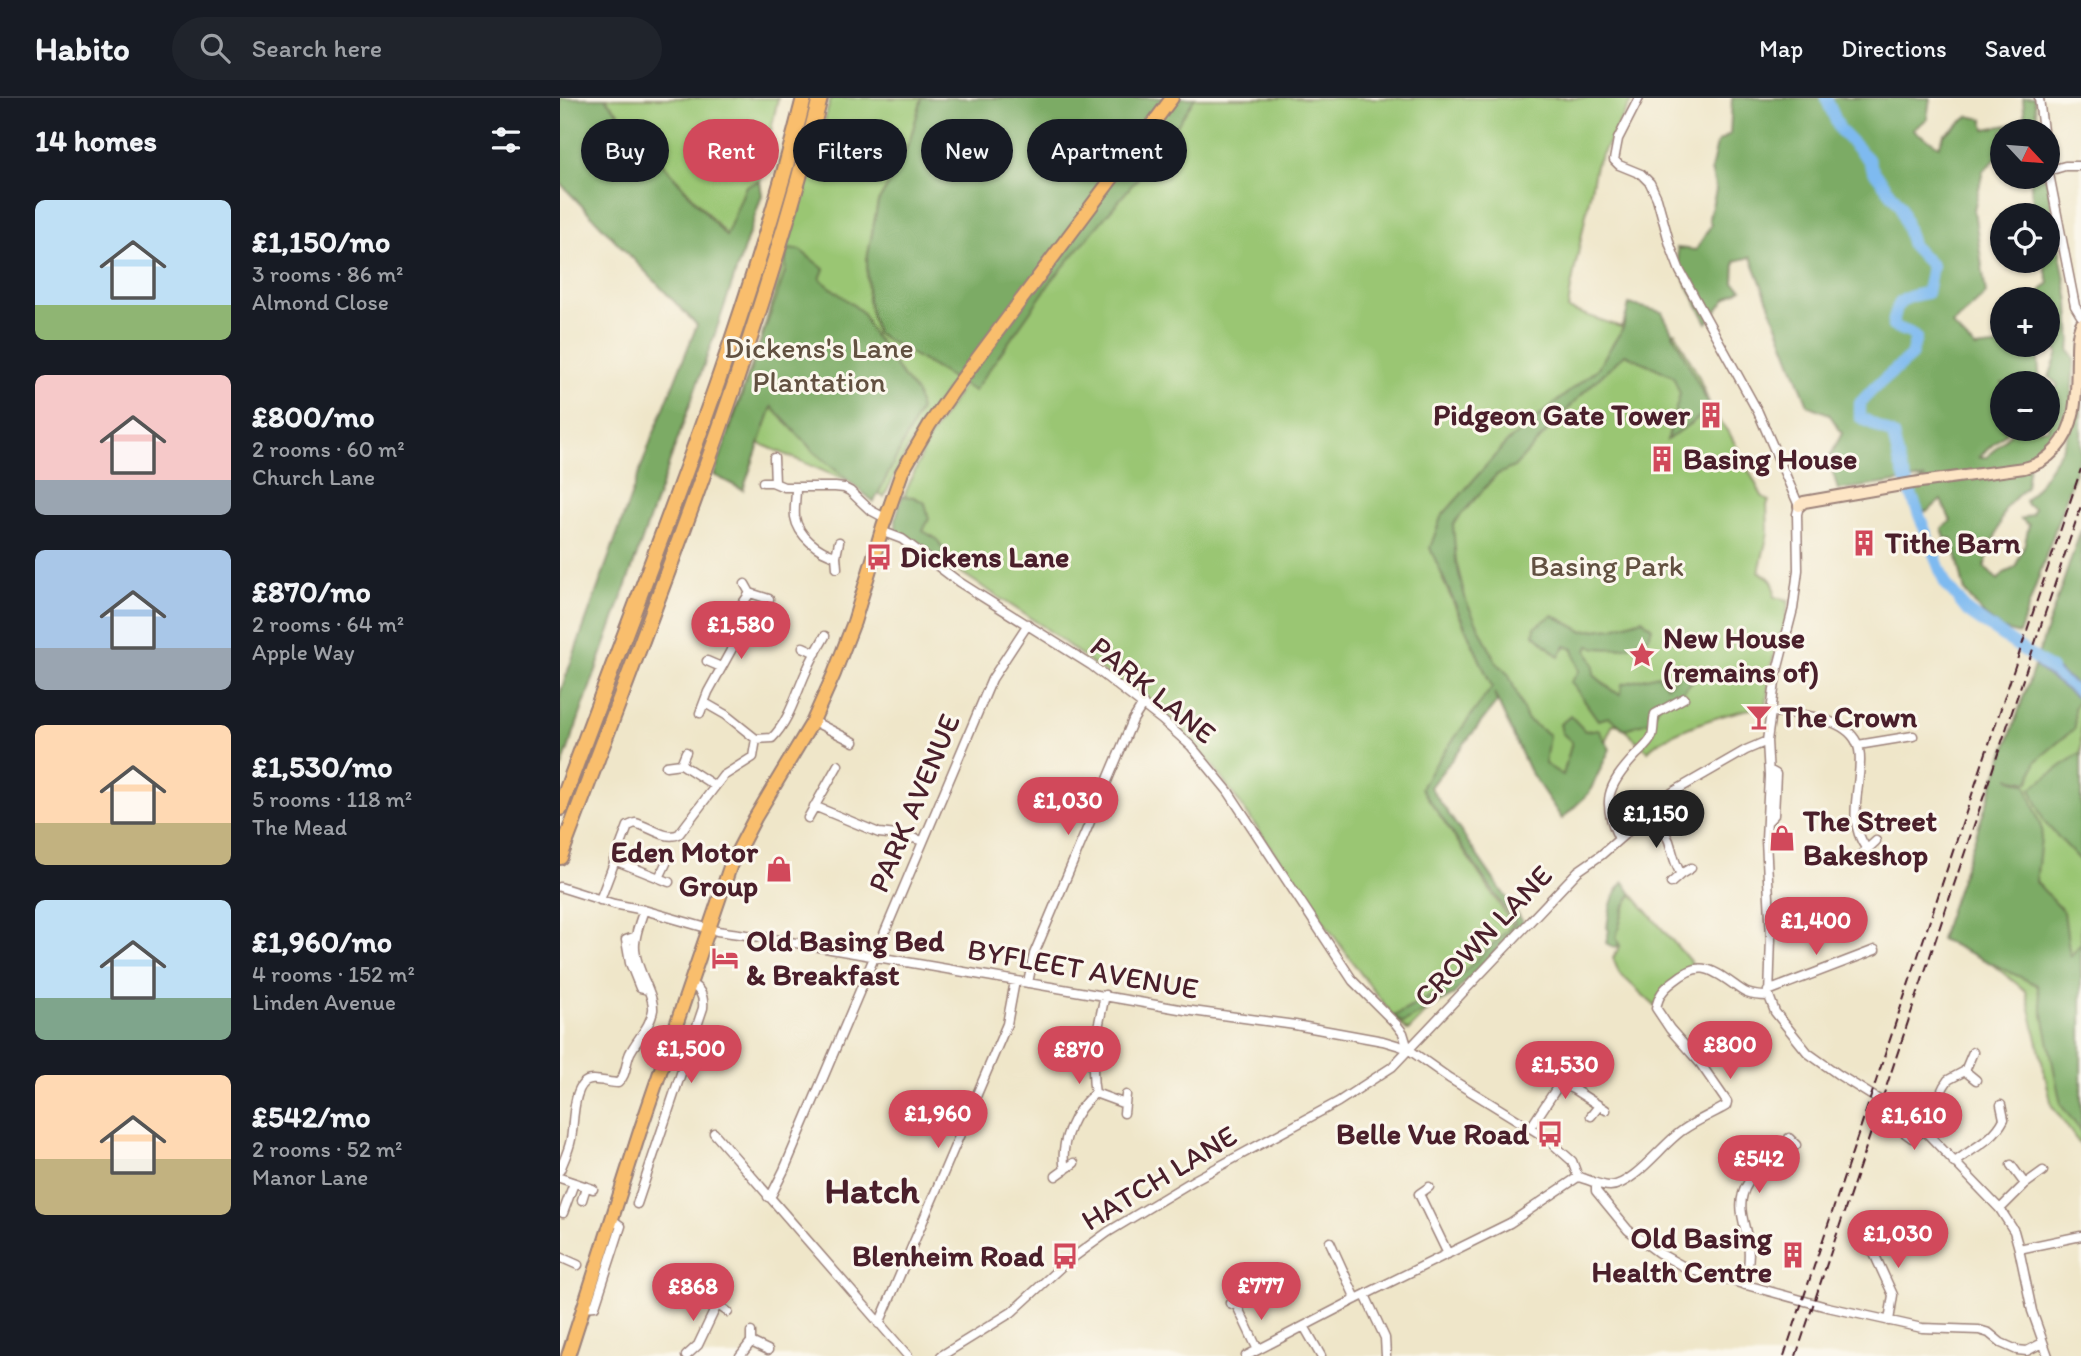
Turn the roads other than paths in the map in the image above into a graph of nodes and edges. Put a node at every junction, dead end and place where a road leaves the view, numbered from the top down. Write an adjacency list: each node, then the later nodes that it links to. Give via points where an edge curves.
1 (804, 98): 50 (highway, via 747,297)
2 (820, 98): 56 (highway, via 769,285)
3 (1172, 98): 17 (main road, via 930,424 902,472)
4 (1639, 98): 16 (street, via 1626,120 1614,160 1650,183 1680,271 1758,412)
5 (2039, 98): 6 (street)
6 (2042, 119)
7 (2081, 166): 8 (street)
8 (2060, 167)
9 (2052, 189): 10 (street, via 2075,306)
10 (2081, 316)
11 (2081, 324): 16 (street, via 2075,411 2065,437 2034,466 1913,483)
12 (774, 458): 14 (street)
13 (763, 482): 14 (street)
14 (775, 484): 15 (street)
15 (796, 488): 17 (street, via 844,488); 20 (street, via 797,525 817,549)
16 (1799, 506): 34 (street, via 1793,609)
17 (886, 518): 18 (main road)
18 (881, 531): 25 (street, PARK LANE, via 902,539 958,582); 36 (main road, via 847,643)
19 (839, 542): 20 (street)
20 (836, 556): 21 (street)
21 (836, 568)
22 (745, 584): 23 (street)
23 (750, 593): 24 (street); 30 (street, via 741,606 735,643)
24 (769, 599)
25 (1028, 624): 33 (street, PARK LANE); 54 (street, PARK AVENUE, via 992,679)
26 (825, 636): 28 (street)
27 (803, 646): 28 (street)
28 (816, 653): 38 (street, via 777,732 772,738)
29 (707, 661): 30 (street)
30 (721, 667): 32 (street)
31 (1684, 698): 53 (street, via 1655,714 1652,737 1617,778 1607,804)
32 (705, 703): 35 (street); 38 (street)
33 (1143, 704): 71 (street, via 1034,954); 75 (street, PARK LANE, via 1209,765 1353,981 1396,1024)
34 (1770, 712): 39 (street); 41 (street, via 1822,719 1844,729)
35 (700, 713)
36 (813, 721): 40 (street); 67 (main road, via 740,844)
37 (1913, 736): 41 (street)
38 (756, 738): 48 (street, via 750,760 731,769)
39 (1767, 741): 51 (street, CROWN LANE, via 1673,792); 73 (street)
40 (854, 742)
41 (1858, 745): 55 (street, via 1855,817 1864,851)
42 (686, 752): 43 (street)
43 (681, 764): 45 (street); 48 (street)
44 (838, 765): 46 (street)
45 (666, 766)
46 (831, 777): 47 (street); 49 (street)
47 (840, 782)
48 (715, 786): 58 (street, via 675,837 632,823)
49 (814, 806): 52 (street); 54 (street, via 879,833)
50 (560, 808)
51 (1648, 813): 53 (street, CROWN LANE); 60 (street, via 1669,839)
52 (808, 818)
53 (1619, 839): 75 (street, CROWN LANE, via 1578,871)
54 (923, 841): 69 (street, PARK AVENUE)
55 (1876, 841)
56 (560, 857)
57 (668, 859): 61 (street)
58 (614, 860): 61 (street); 65 (street)
59 (1691, 868): 60 (street)
60 (1681, 874): 63 (street)
61 (659, 878): 62 (street)
62 (669, 882)
63 (1671, 884)
64 (560, 887): 65 (street, BYFLEET AVENUE)
65 (600, 900): 66 (street, BYFLEET AVENUE)
66 (644, 911): 67 (street, BYFLEET AVENUE); 91 (street, via 634,937 637,962 654,1007 650,1020 630,1054 623,1079 583,1083)
67 (709, 929): 69 (street, BYFLEET AVENUE); 72 (main road)
68 (1875, 950): 73 (street)
69 (874, 957): 70 (street, BYFLEET AVENUE); 101 (street, PARK AVENUE, via 784,1170)
70 (1015, 981): 71 (street, BYFLEET AVENUE); 120 (street, via 1007,1024)
71 (1028, 983): 74 (street, BYFLEET AVENUE)
72 (691, 984): 103 (street, via 700,991 702,1008); 126 (main road)
73 (1769, 993): 84 (street, via 1775,1012 1808,1053); 98 (street, via 1745,993 1713,971 1696,967 1666,986 1656,1008 1700,1063 1726,1106 1681,1130 1628,1179 1610,1186)
74 (1105, 995): 75 (street, BYFLEET AVENUE); 79 (street, via 1093,1056)
75 (1408, 1049): 83 (street); 130 (street, HATCH LANE, via 1392,1067 1360,1089 1108,1232 1070,1259 1012,1312)
76 (1973, 1052): 77 (street)
77 (1965, 1071): 78 (street); 84 (street, via 1948,1080)
78 (1976, 1080)
79 (1094, 1093): 80 (street); 92 (street, via 1076,1113 1063,1150)
80 (1125, 1104)
81 (2001, 1105): 89 (street, via 2004,1119 1994,1135)
82 (1591, 1116): 83 (street, via 1602,1108 1561,1084)
83 (1531, 1127): 95 (street, via 1572,1161)
84 (1922, 1127): 86 (street, via 1912,1138); 89 (street)
85 (713, 1133): 101 (street)
86 (1905, 1133)
87 (1788, 1138): 113 (street, via 1796,1146 1755,1175 1744,1194 1740,1210 1748,1243)
88 (1074, 1163): 92 (street)
89 (1954, 1163): 104 (street)
90 (2011, 1166): 99 (street)
91 (560, 1170)
92 (1065, 1170): 94 (street)
93 (2043, 1171): 99 (street)
94 (1056, 1176)
95 (1578, 1177): 98 (street); 110 (street, via 1510,1223)
96 (560, 1178): 97 (street)
97 (573, 1183): 102 (street, via 589,1188); 105 (street)
98 (1596, 1183): 113 (street, via 1596,1191 1628,1230 1659,1253 1689,1269)
99 (2025, 1184): 104 (street)
100 (1429, 1187): 110 (street, via 1419,1194)
101 (768, 1197): 120 (street)
102 (582, 1200)
103 (637, 1204)
104 (2000, 1209): 109 (street)
105 (563, 1213)
106 (1860, 1225): 119 (street, via 1893,1295)
107 (2081, 1237): 109 (street)
108 (1330, 1242): 116 (street)
109 (2019, 1249): 122 (street)
110 (1448, 1254): 116 (street)
111 (560, 1257): 112 (street)
112 (578, 1265)
113 (1745, 1285): 119 (street)
114 (702, 1294): 117 (street)
115 (1256, 1296): 124 (street, via 1233,1304)
116 (1361, 1297): 121 (street); 133 (street, via 1385,1338)
117 (717, 1305): 118 (street); 127 (street, via 698,1345)
118 (727, 1312)
119 (1889, 1321): 122 (street, via 1922,1328 1979,1330 2017,1350)
120 (879, 1324): 129 (street)
121 (1304, 1326): 124 (street); 132 (street)
122 (2042, 1343): 134 (street)
123 (768, 1350): 128 (street, via 751,1337)
124 (1258, 1350): 131 (street)
125 (1332, 1351): 132 (street)
126 (568, 1356)
127 (686, 1356)
128 (740, 1356)
129 (908, 1356)
130 (941, 1356)
131 (1246, 1356)
132 (1322, 1356)
133 (1386, 1356)
134 (2048, 1356)

